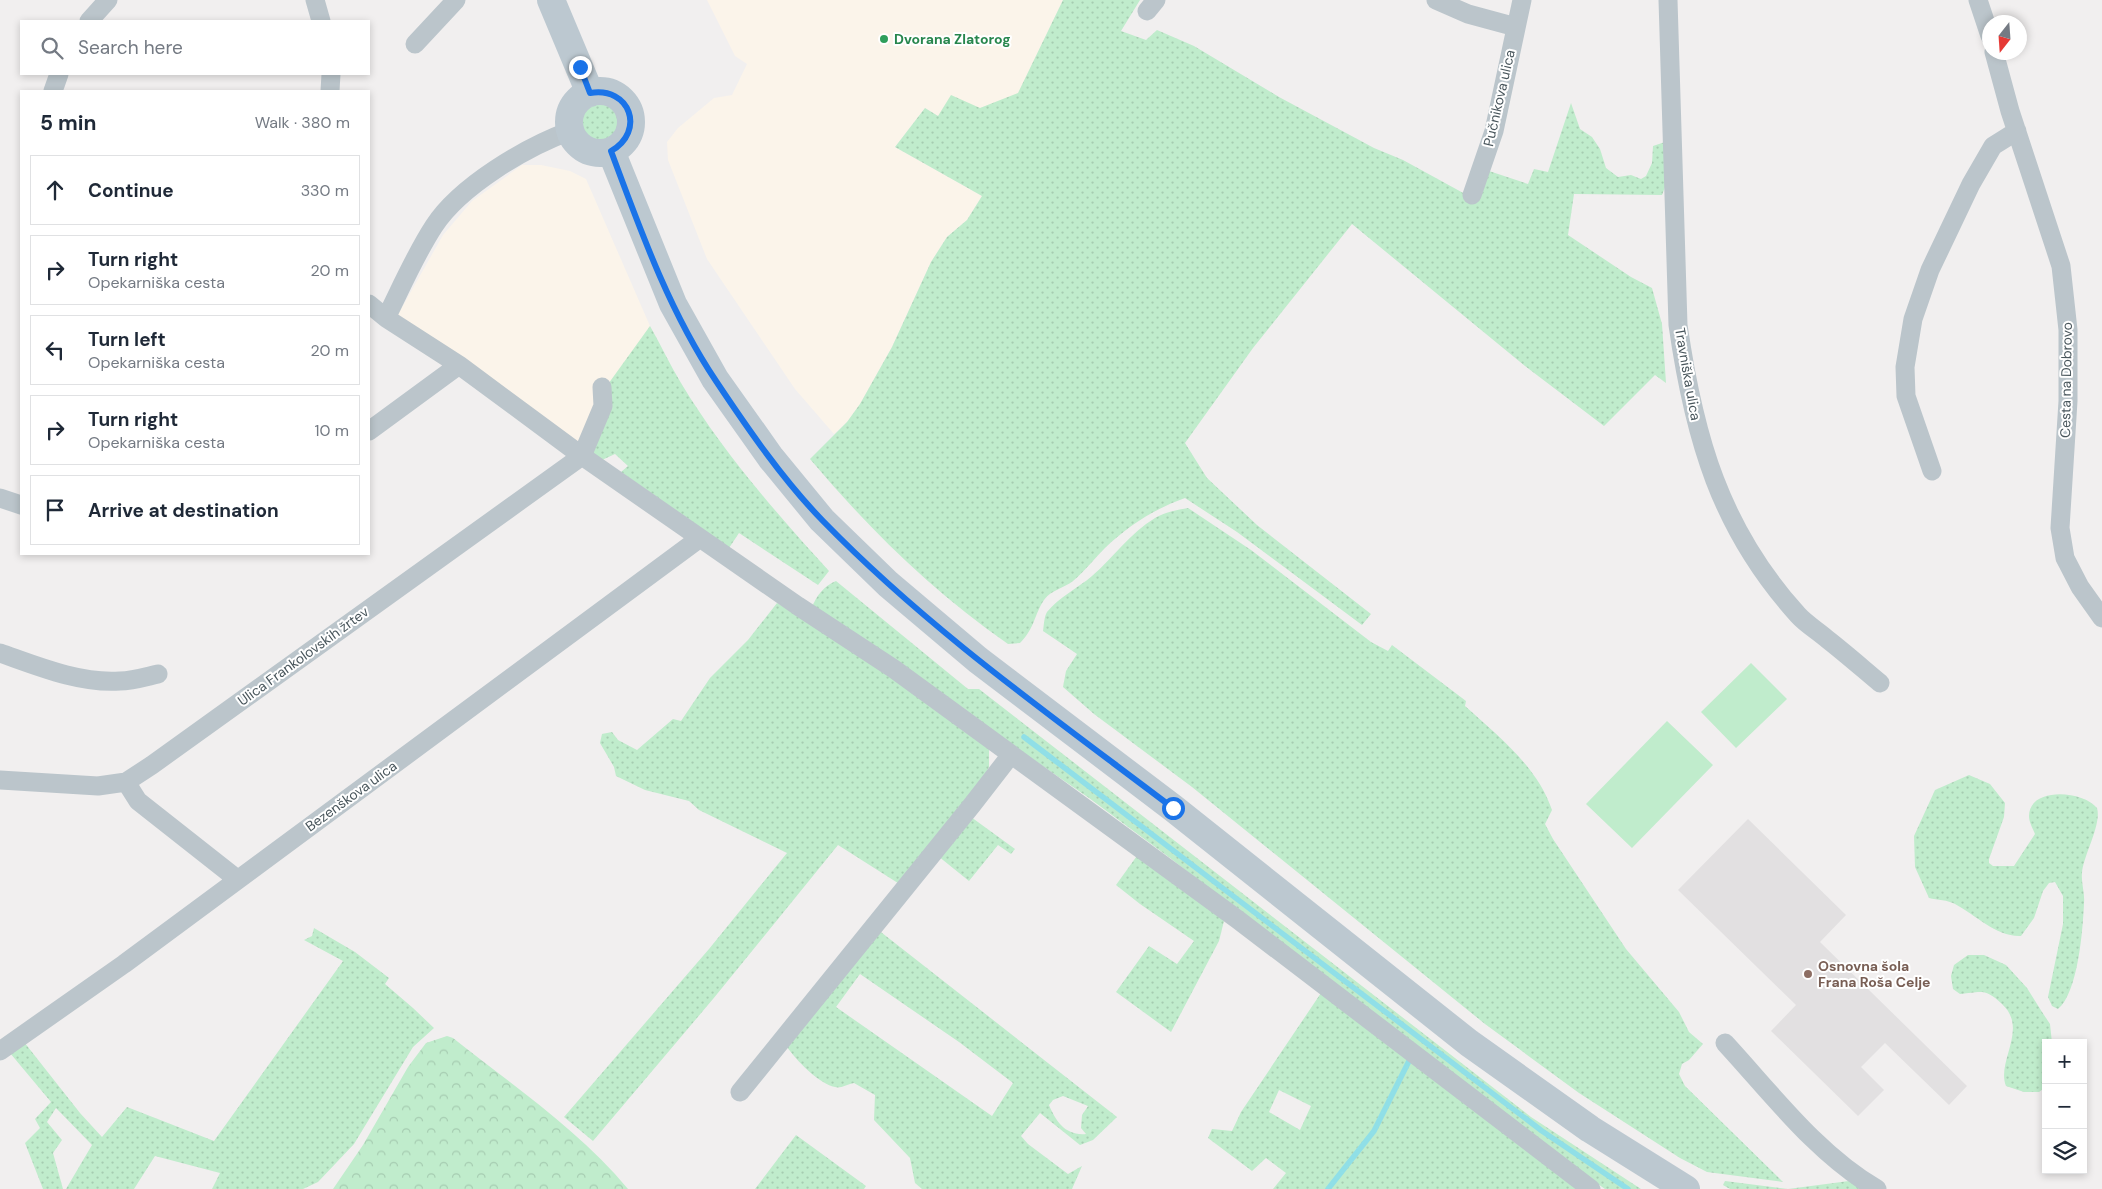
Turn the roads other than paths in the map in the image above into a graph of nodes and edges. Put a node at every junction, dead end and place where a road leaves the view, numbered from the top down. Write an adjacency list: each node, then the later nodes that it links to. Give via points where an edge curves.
1 (108, 0): 10 (street)
2 (315, 0): 11 (street)
3 (456, 0): 13 (street)
4 (551, 0): 19 (street)
5 (1436, 0): 12 (street, via 1468,14)
6 (1522, 0): 12 (street, Pučnikova ulica)
7 (1668, 0): 37 (street, Travniška ulica, via 1678,324 1700,440 1717,490 1738,533 1767,577 1799,616)
8 (1978, 0): 9 (street)
9 (1983, 15)
10 (90, 20)
11 (321, 20)
12 (1516, 27): 23 (street, Pučnikova ulica, via 1494,131)
13 (415, 44)
14 (1996, 60): 21 (street, Cesta na Dobrovo)
15 (59, 75): 17 (street)
16 (331, 75): 18 (street)
17 (53, 90)
18 (330, 90)
19 (590, 93): 20 (street, via 581,97 570,112); 22 (street, via 608,92 628,109 630,119 626,138)
20 (570, 131): 22 (street, via 574,140 586,149 600,153); 25 (street, via 541,141 469,189 434,225)
21 (2017, 131): 30 (street, via 1993,146 1971,184 1930,270 1913,319 1905,367 1906,396); 34 (street, Cesta na Dobrovo, via 2061,266 2068,330 2068,401 2060,528 2065,558)
22 (611, 151): 46 (street, via 672,304 715,379 771,458 822,520 875,571 978,660 1173,808 1469,1043 1590,1130)
23 (1472, 195)
24 (370, 305): 25 (street)
25 (386, 318): 26 (street)
26 (459, 365): 28 (street); 29 (street)
27 (602, 387): 29 (street, via 602,413)
28 (370, 430)
29 (582, 456): 33 (street); 40 (street, Ulica Frankolovskih žrtev)
30 (1932, 471)
31 (0, 498): 32 (street)
32 (20, 505)
33 (700, 538): 38 (street, via 894,668); 41 (street, Bezenškova ulica)
34 (2102, 618)
35 (0, 653): 36 (street, via 78,678 120,681)
36 (158, 674)
37 (1880, 683)
38 (1010, 756): 44 (street); 45 (street, via 1236,919)
39 (0, 780): 40 (street, Ulica Frankolovskih žrtev, via 98,786)
40 (126, 782): 41 (street, via 138,801)
41 (237, 879): 43 (street, Bezenškova ulica, via 124,964)
42 (1725, 1043): 47 (street, via 1828,1154)
43 (0, 1050)
44 (740, 1092)
45 (1591, 1189)
46 (1686, 1189)
47 (1877, 1189)

